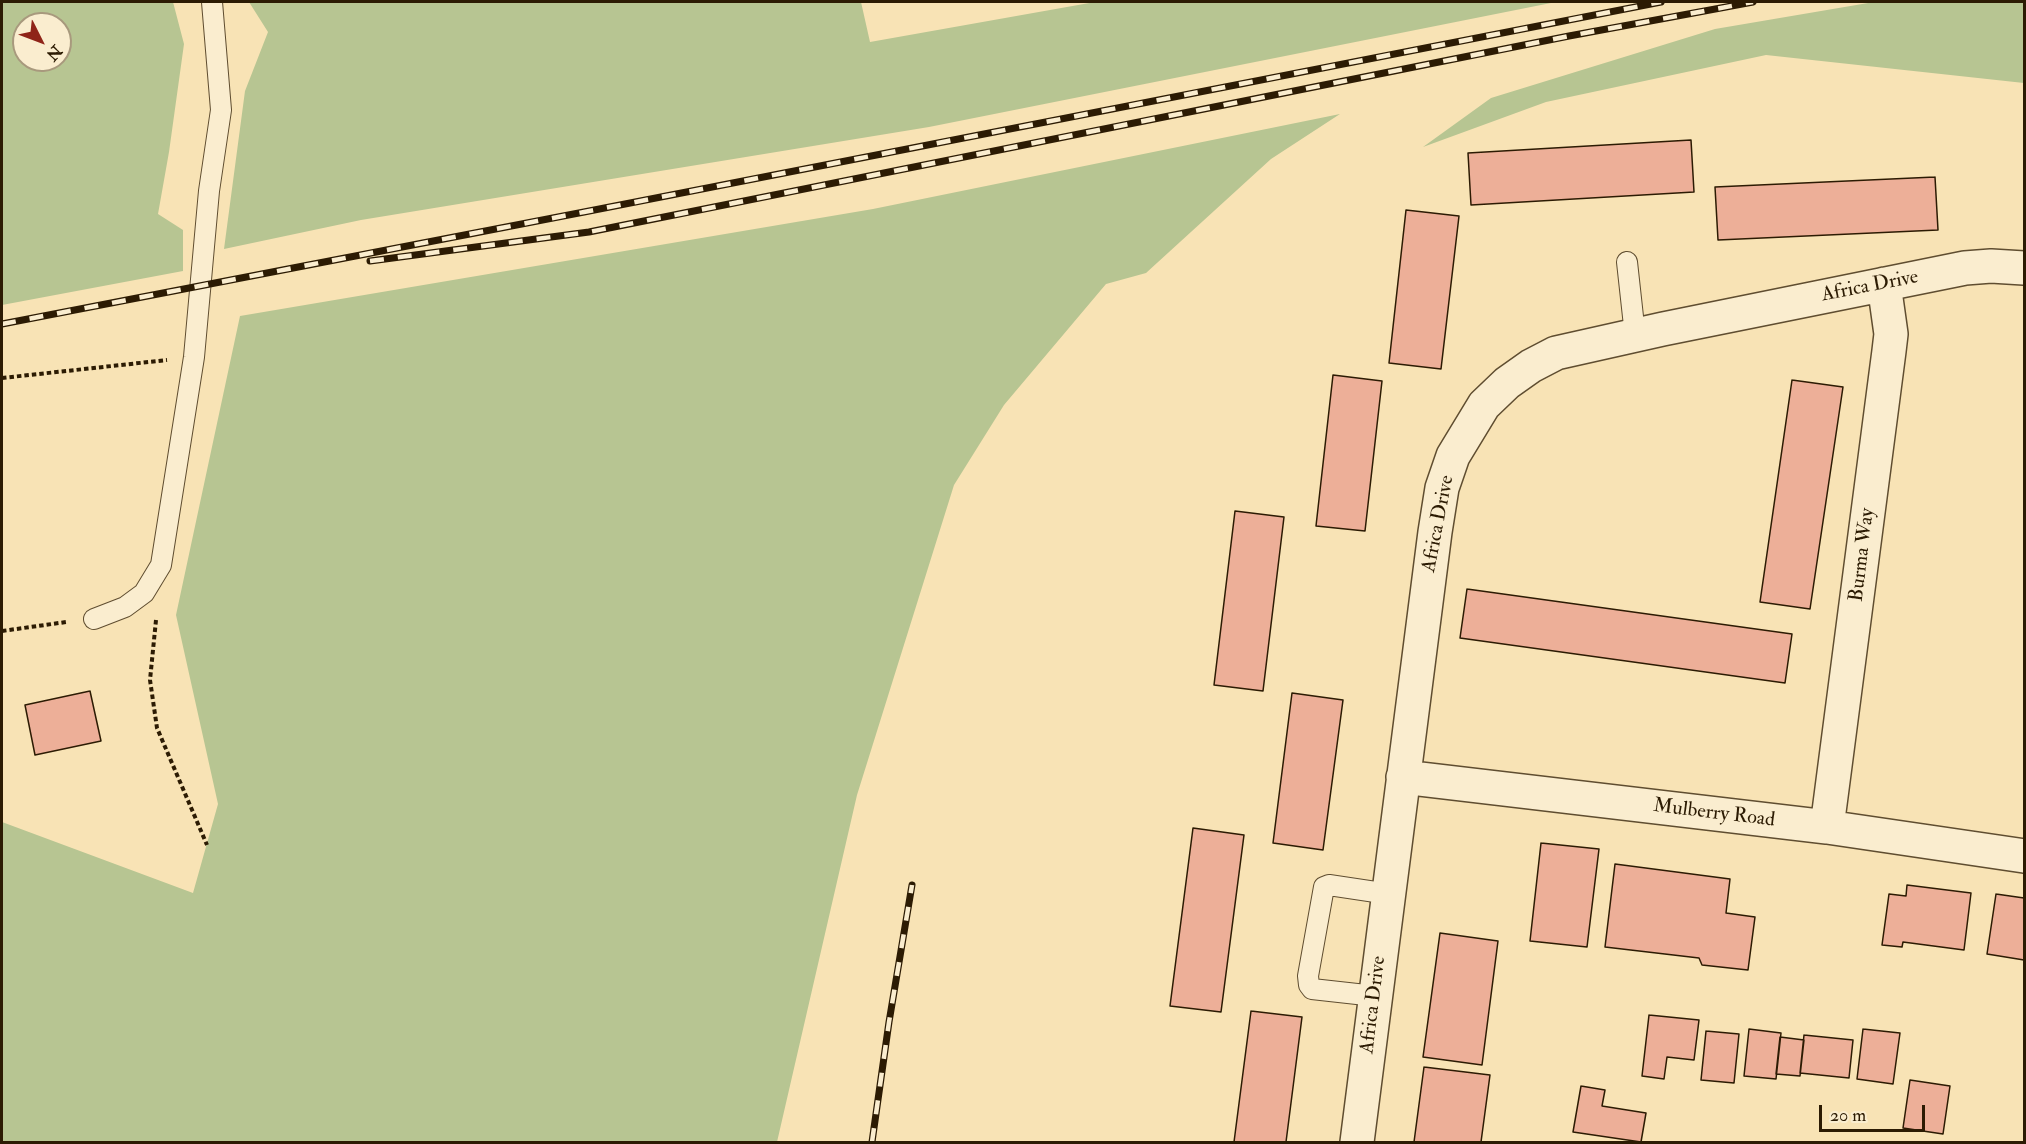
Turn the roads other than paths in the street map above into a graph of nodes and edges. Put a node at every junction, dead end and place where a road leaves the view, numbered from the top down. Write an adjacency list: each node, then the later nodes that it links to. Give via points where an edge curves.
1 (212, 2): 6 (lane, via 222,110 209,191 194,357 161,564 144,593 125,607)
2 (1626, 262): 5 (lane)
3 (2025, 268): 4 (street, Africa Drive, via 1965,268)
4 (1884, 284): 5 (street, Africa Drive); 8 (street, Burma Way, via 1891,334)
5 (1635, 335): 7 (street, Africa Drive, via 1556,353 1531,366 1484,405 1453,456 1442,488 1435,532)
6 (94, 619)
7 (1403, 777): 8 (street, Mulberry Road); 11 (street, Africa Drive)
8 (1827, 827): 10 (street, Mulberry Road)
9 (2025, 851): 10 (street)
10 (2024, 856)
11 (1389, 894): 12 (street, Africa Drive); 12 (lane, via 1324,887 1308,976 1312,989)
12 (1375, 996): 13 (street, Africa Drive)
13 (1357, 1143)

